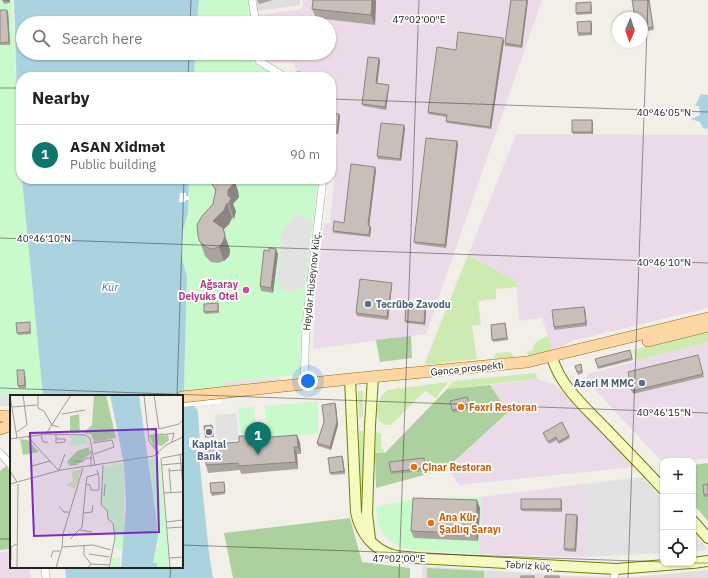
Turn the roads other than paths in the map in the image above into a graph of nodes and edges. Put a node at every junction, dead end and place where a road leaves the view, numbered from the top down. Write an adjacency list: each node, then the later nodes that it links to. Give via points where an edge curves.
1 (252, 0): 2 (street)
2 (255, 16)
3 (259, 60): 4 (street)
4 (277, 72)
5 (322, 184): 11 (street, Heydər Hüseynov küç., via 306,325)
6 (708, 318): 8 (main road, Gəncə prospekti)
7 (708, 326): 8 (main road, Gəncə prospekti)
8 (553, 360): 9 (main road, Gəncə prospekti); 21 (main road, via 561,379)
9 (373, 380): 10 (main road, Gəncə prospekti); 24 (main road, via 368,514)
10 (350, 383): 11 (main road, Gəncə prospekti); 12 (main road, Gəncə prospekti); 24 (main road, via 356,512 359,524)
11 (304, 384): 12 (main road, Gəncə prospekti)
12 (221, 396): 13 (main road); 14 (main road)
13 (183, 397)
14 (183, 404)
15 (0, 416): 16 (main road)
16 (10, 417)
17 (10, 425): 18 (main road)
18 (0, 429)
19 (0, 452): 20 (street)
20 (10, 464)
21 (660, 486)
22 (696, 524): 23 (main road)
23 (708, 538)
24 (370, 541): 29 (main road, Təbriz küç., via 396,556)
25 (708, 561): 26 (main road, Təbriz küç.)
26 (696, 562)
27 (671, 566): 29 (main road, Təbriz küç.)
28 (45, 568): 30 (street)
29 (615, 574)
30 (46, 578)

